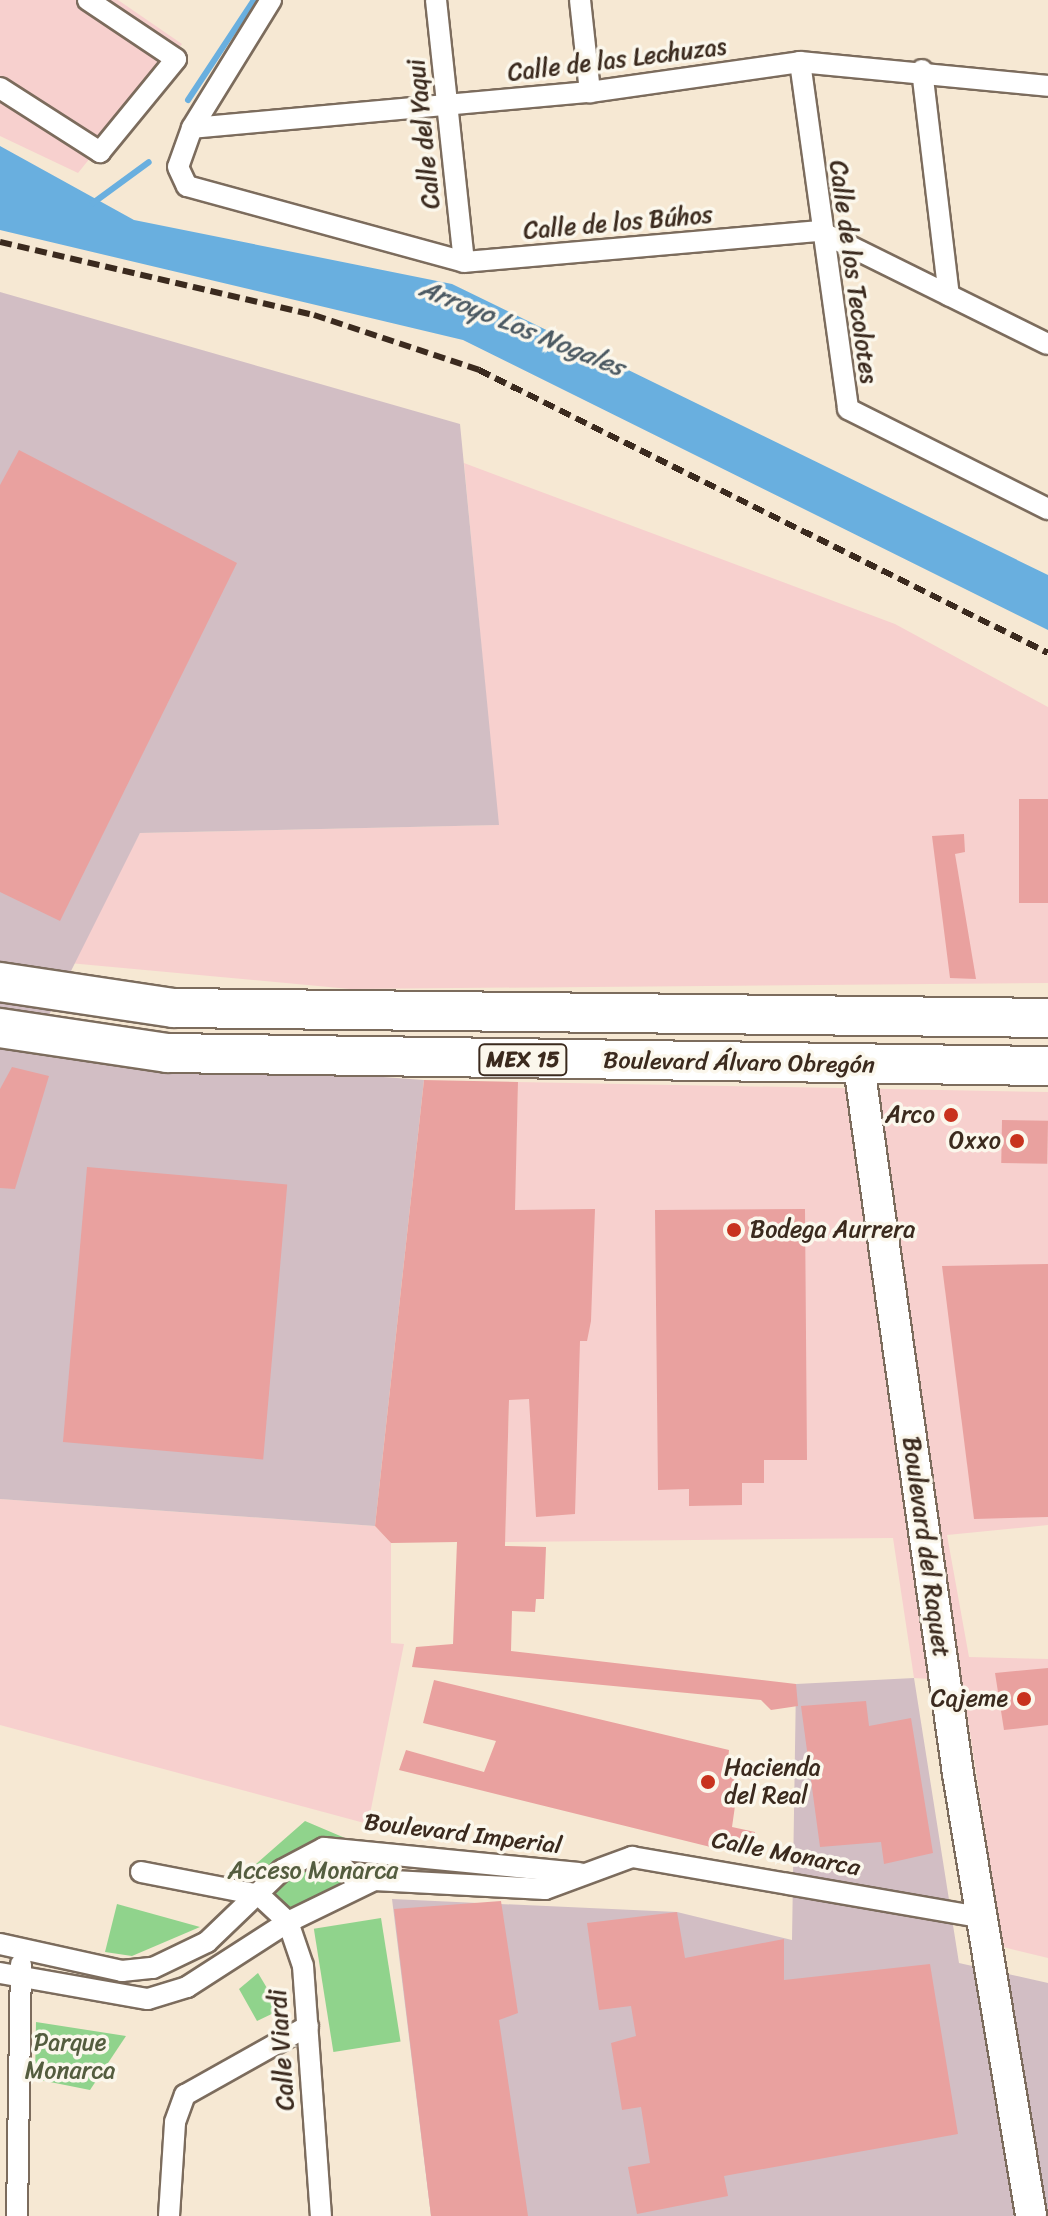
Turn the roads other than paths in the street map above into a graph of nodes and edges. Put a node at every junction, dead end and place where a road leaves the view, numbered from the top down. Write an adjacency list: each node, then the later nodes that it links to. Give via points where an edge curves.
1 (88, 0): 7 (street, via 176,59 100,152)
2 (271, 0): 11 (street)
3 (436, 0): 10 (street, Calle del Yaqui)
4 (580, 0): 9 (street)
5 (800, 62): 6 (street, Calle de las Lechuzas); 9 (street, Calle de las Lechuzas); 12 (street, Calle de los Tecolotes)
6 (922, 70): 8 (street, Calle de las Lechuzas); 14 (street)
7 (0, 88)
8 (1047, 90)
9 (590, 92): 10 (street, Calle de las Lechuzas)
10 (447, 106): 11 (street, Calle de las Lechuzas); 13 (street, Calle del Yaqui)
11 (192, 128): 13 (street, Calle de los Búhos, via 180,178)
12 (819, 231): 13 (street, Calle de los Búhos); 14 (street); 16 (street, Calle de los Tecolotes, via 848,409)
13 (464, 262)
14 (949, 295): 15 (street)
15 (1048, 344)
16 (1048, 509)
17 (0, 982): 18 (highway, Boulevard Álvaro Obregón / MEX 15, via 173,1008)
18 (1048, 1018)
19 (0, 1028): 20 (highway, Boulevard Álvaro Obregón / MEX 15, via 167,1053)
20 (859, 1066): 21 (highway, Boulevard Álvaro Obregón / MEX 15); 27 (street, Boulevard del Raquet)
21 (1048, 1066)
22 (324, 1848): 24 (street, Boulevard Imperial); 25 (street); 26 (street, via 291,1863)
23 (141, 1872): 26 (street)
24 (583, 1873): 25 (street, Boulevard Imperial, via 558,1886 519,1891 405,1878); 27 (street, Calle Monarca, via 651,1856)
25 (361, 1885): 28 (street, Boulevard Imperial)
26 (259, 1895): 28 (street, Calle Viardi); 30 (street, via 207,1942 153,1968 122,1971)
27 (980, 1917): 36 (street, Boulevard del Raquet)
28 (288, 1922): 31 (street, Boulevard Imperial, via 187,1987 148,1999); 32 (street, Calle Viardi, via 303,1966)
29 (0, 1944): 30 (street)
30 (24, 1949): 31 (street)
31 (10, 1975): 33 (street)
32 (308, 2026): 34 (street, via 185,2095 175,2122); 35 (street, Calle Viardi)
33 (17, 2216)
34 (169, 2216)
35 (321, 2216)
36 (1031, 2216)

